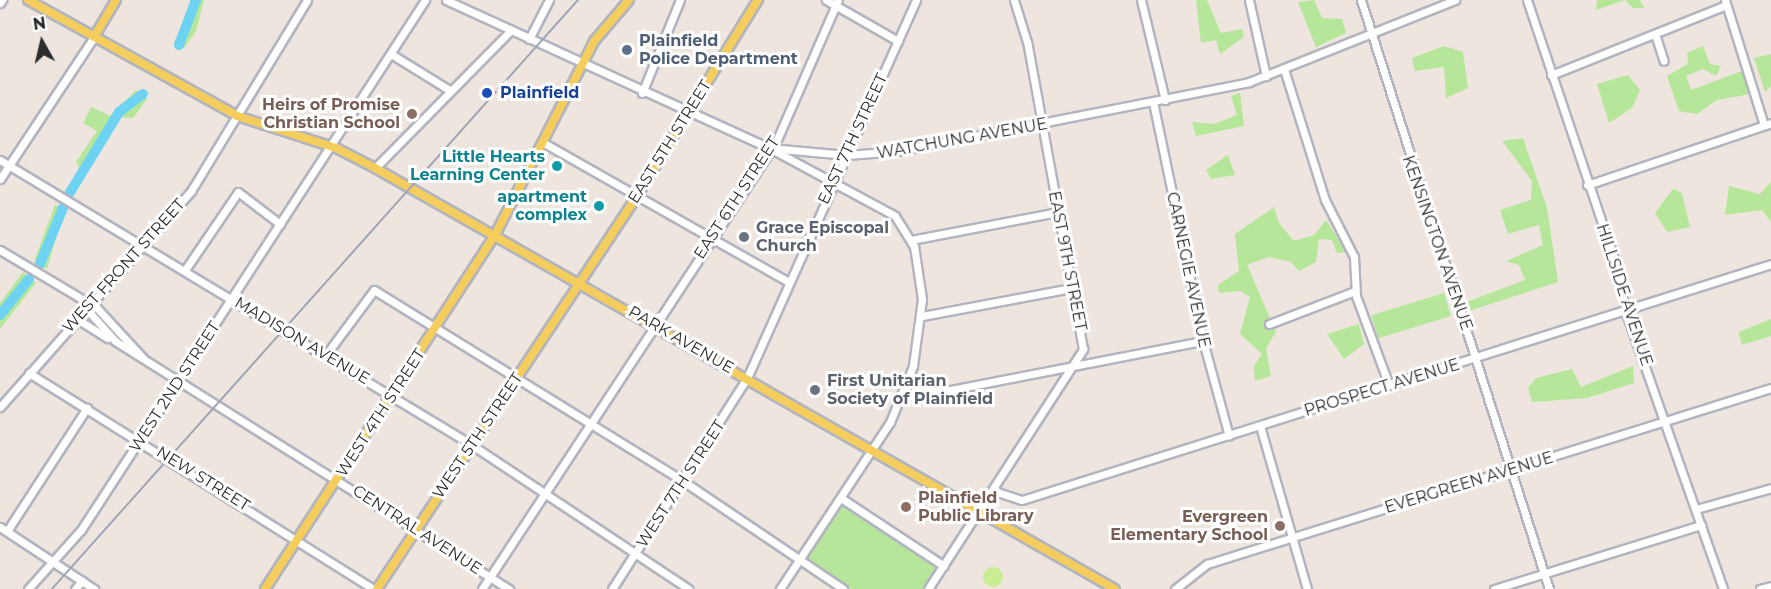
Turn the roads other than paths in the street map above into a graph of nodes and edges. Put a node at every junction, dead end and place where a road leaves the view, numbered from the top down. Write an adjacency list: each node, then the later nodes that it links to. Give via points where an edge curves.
1 (28, 0): 22 (main road, PARK AVENUE)
2 (116, 0): 22 (main road)
3 (307, 0): 37 (street, WEST FRONT STREET)
4 (425, 0): 26 (street, WEST 2ND STREET)
5 (446, 0): 20 (street, WATCHUNG AVENUE)
6 (549, 0): 24 (street)
7 (629, 0): 28 (main road, WEST 4TH STREET, via 603,27)
8 (680, 0): 33 (street)
9 (758, 0): 36 (main road, EAST 5TH STREET)
10 (826, 0): 19 (street)
11 (916, 0): 25 (street, EAST 7TH STREET)
12 (1014, 0): 38 (street, EAST 9TH STREET, via 1024,23)
13 (1141, 0): 34 (street)
14 (1249, 0): 31 (street)
15 (1361, 0): 23 (street, KENSINGTON AVENUE)
16 (1455, 0): 23 (street, WATCHUNG AVENUE)
17 (1527, 0): 30 (street, HILLSIDE AVENUE)
18 (1725, 2): 21 (street); 39 (street)
19 (837, 3): 25 (street); 42 (street, EAST 6TH STREET)
20 (511, 30): 24 (street, WATCHUNG AVENUE); 32 (street)
21 (1655, 34): 27 (street); 30 (street)
22 (94, 37): 37 (main road, PARK AVENUE); 45 (street)
23 (1369, 37): 29 (street, WATCHUNG AVENUE); 76 (street, KENSINGTON AVENUE)
24 (529, 39): 28 (street, WATCHUNG AVENUE)
25 (898, 41): 43 (street, EAST 7TH STREET)
26 (390, 54): 32 (street); 41 (street, WEST 2ND STREET)
27 (1664, 61)
28 (582, 65): 33 (street, WATCHUNG AVENUE); 40 (main road, WEST 4TH STREET)
29 (1284, 69): 31 (street, WATCHUNG AVENUE); 63 (street, via 1324,200 1354,257)
30 (1551, 75): 49 (street, HILLSIDE AVENUE)
31 (1266, 76): 34 (street, WATCHUNG AVENUE)
32 (451, 91): 46 (street)
33 (642, 93): 36 (street, WATCHUNG AVENUE)
34 (1165, 100): 35 (street, WATCHUNG AVENUE)
35 (1154, 102): 38 (street, WATCHUNG AVENUE); 72 (street, CARNEGIE AVENUE)
36 (688, 115): 42 (street, WATCHUNG AVENUE); 50 (main road, EAST 5TH STREET)
37 (237, 116): 41 (main road, PARK AVENUE); 56 (street, WEST FRONT STREET, via 191,191)
38 (1041, 124): 43 (street, WATCHUNG AVENUE, via 878,155); 51 (street, EAST 9TH STREET)
39 (1768, 124): 49 (street)
40 (544, 143): 50 (street); 53 (main road, WEST 4TH STREET)
41 (332, 147): 46 (main road, PARK AVENUE); 52 (street, WEST 2ND STREET)
42 (770, 148): 43 (street, WATCHUNG AVENUE); 48 (street); 54 (street, EAST 6TH STREET)
43 (847, 156): 48 (street, EAST 7TH STREET)
44 (0, 160): 45 (street, MADISON AVENUE)
45 (9, 166): 47 (street); 56 (street, MADISON AVENUE)
46 (375, 168): 53 (main road, PARK AVENUE)
47 (0, 179)
48 (832, 181): 55 (street, via 887,209); 61 (street, EAST 7TH STREET)
49 (1587, 185): 66 (street, HILLSIDE AVENUE, via 1617,267)
50 (638, 194): 54 (street); 60 (main road, EAST 5TH STREET)
51 (1058, 212): 55 (street); 62 (street, EAST 9TH STREET)
52 (280, 224): 59 (street, via 238,192); 64 (street, WEST 2ND STREET)
53 (495, 235): 60 (main road, PARK AVENUE); 71 (main road, WEST 4TH STREET)
54 (713, 236): 61 (street); 70 (street, EAST 6TH STREET)
55 (911, 240): 67 (street, via 920,268)
56 (143, 245): 59 (street, MADISON AVENUE); 65 (street, WEST FRONT STREET)
57 (0, 250): 65 (street)
58 (1771, 264): 66 (street, PROSPECT AVENUE)
59 (184, 270): 64 (street, MADISON AVENUE)
60 (580, 282): 70 (main road, PARK AVENUE); 79 (main road, WEST 5TH STREET)
61 (789, 282): 80 (street, EAST 7TH STREET)
62 (1071, 288): 67 (street); 77 (street, EAST 9TH STREET, via 1083,349)
63 (1355, 291): 69 (street); 82 (street)
64 (232, 299): 74 (street, MADISON AVENUE); 81 (street, WEST 2ND STREET)
65 (90, 305): 68 (street, WEST FRONT STREET); 73 (street, CENTRAL AVENUE, via 91,314); 75 (street, CENTRAL AVENUE)
66 (1626, 313): 76 (street, PROSPECT AVENUE); 88 (street, HILLSIDE AVENUE)
67 (922, 316): 84 (street)
68 (77, 319): 73 (street); 78 (street, WEST FRONT STREET)
69 (1269, 324)
70 (654, 325): 80 (main road, PARK AVENUE); 89 (street, EAST 6TH STREET)
71 (437, 328): 74 (street, via 374,290); 79 (street); 85 (main road, WEST 4TH STREET)
72 (1203, 341): 77 (street); 91 (street, CARNEGIE AVENUE)
73 (115, 342): 75 (street, CENTRAL AVENUE)
74 (325, 356): 85 (street, MADISON AVENUE)
75 (142, 357): 81 (street, CENTRAL AVENUE)
76 (1476, 358): 82 (street, PROSPECT AVENUE); 95 (street, KENSINGTON AVENUE)
77 (1074, 367): 84 (street); 99 (street, EAST 9TH STREET)
78 (29, 373): 86 (street, WEST FRONT STREET); 87 (street, NEW STREET)
79 (516, 378): 89 (street); 93 (main road, WEST 5TH STREET)
80 (747, 378): 94 (main road, PARK AVENUE); 97 (street, WEST 7TH STREET)
81 (179, 380): 92 (street, WEST 2ND STREET); 96 (street, CENTRAL AVENUE)
82 (1389, 385): 90 (street, PROSPECT AVENUE)
83 (1771, 388): 88 (street, EVERGREEN AVENUE)
84 (902, 394): 94 (street)
85 (392, 396): 93 (street, MADISON AVENUE); 96 (main road, WEST 4TH STREET)
86 (0, 406)
87 (87, 408): 92 (street, NEW STREET); 105 (street)
88 (1668, 422): 95 (street, EVERGREEN AVENUE); 102 (street, HILLSIDE AVENUE)
89 (589, 424): 97 (street); 100 (street, EAST 6TH STREET)
90 (1260, 426): 91 (street, PROSPECT AVENUE); 107 (street)
91 (1229, 436): 99 (street, PROSPECT AVENUE, via 1022,500)
92 (139, 442): 108 (street, NEW STREET); 111 (street, WEST 2ND STREET)
93 (472, 445): 100 (street, MADISON AVENUE); 106 (main road, WEST 5TH STREET)
94 (873, 450): 101 (street); 103 (main road, PARK AVENUE)
95 (1512, 470): 107 (street, EVERGREEN AVENUE); 113 (street, KENSINGTON AVENUE)
96 (337, 480): 106 (street, CENTRAL AVENUE); 108 (main road, WEST 4TH STREET)
97 (683, 481): 109 (street, WEST 7TH STREET); 110 (street)
98 (1771, 488): 102 (street)
99 (994, 491): 103 (street, EAST 9TH STREET)
100 (546, 494): 109 (street, MADISON AVENUE); 114 (street, EAST 6TH STREET)
101 (841, 498): 110 (street); 112 (street)
102 (1696, 509): 104 (street, HILLSIDE AVENUE)
103 (980, 512): 112 (street, EAST 9TH STREET); 129 (main road, PARK AVENUE)
104 (1701, 525): 113 (street); 134 (street, HILLSIDE AVENUE)
105 (3, 529): 111 (street)
106 (416, 529): 114 (street, CENTRAL AVENUE); 121 (main road, WEST 5TH STREET)
107 (1295, 536): 130 (street, EVERGREEN AVENUE, via 1197,568); 131 (street)
108 (299, 539): 120 (main road, WEST 4TH STREET); 121 (street, NEW STREET)
109 (635, 553): 124 (street, WEST 7TH STREET); 125 (street, MADISON AVENUE)
110 (798, 560): 126 (street); 127 (street)
111 (53, 563): 115 (street); 117 (street, WEST 2ND STREET)
112 (944, 566): 128 (street, EAST 9TH STREET)
113 (1545, 574): 132 (street); 133 (street, KENSINGTON AVENUE)
114 (490, 577): 122 (street, EAST 6TH STREET); 123 (street, CENTRAL AVENUE)
115 (82, 581): 118 (street); 119 (street)
116 (1771, 586): 135 (street)
117 (28, 589)
118 (75, 589)
119 (94, 589)
120 (265, 589)
121 (375, 589)
122 (482, 589)
123 (509, 589)
124 (612, 589)
125 (689, 589)
126 (780, 589)
127 (843, 589)
128 (928, 589)
129 (1115, 589)
130 (1175, 589)
131 (1307, 589)
132 (1494, 589)
133 (1549, 589)
134 (1723, 589)
135 (1760, 589)

